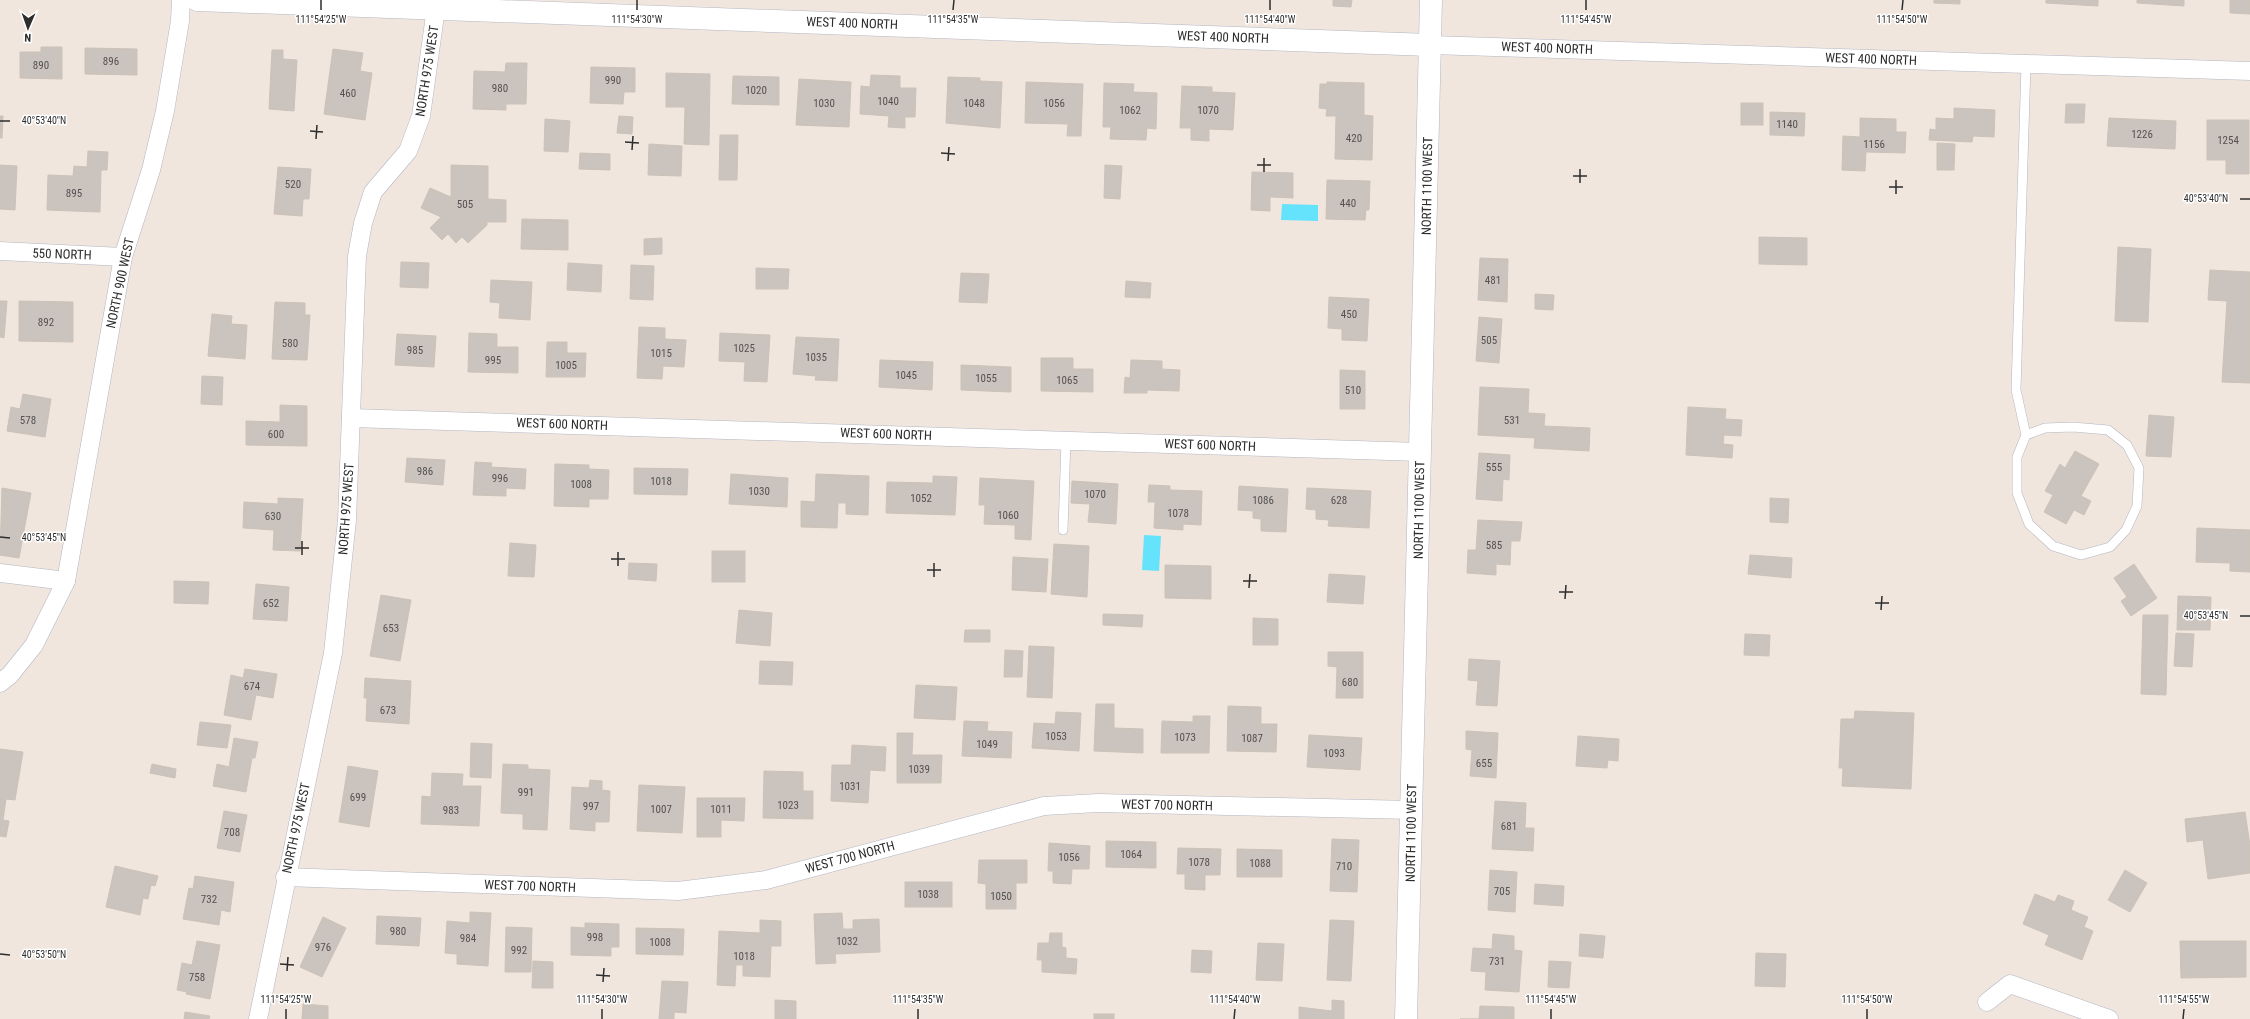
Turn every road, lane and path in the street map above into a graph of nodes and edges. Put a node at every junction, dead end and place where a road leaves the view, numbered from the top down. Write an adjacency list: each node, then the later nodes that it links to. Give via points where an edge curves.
1 (181, 0): 9 (street, NORTH 900 WEST, via 180,21 165,111 151,170)
2 (197, 0): 4 (street, WEST 400 NORTH)
3 (1431, 0): 5 (street, NORTH 1100 WEST)
4 (436, 8): 5 (street, WEST 400 NORTH); 10 (street, NORTH 975 WEST, via 421,116 408,151 373,192 363,224 357,256)
5 (1430, 45): 6 (street, WEST 400 NORTH); 13 (street, NORTH 1100 WEST)
6 (2026, 64): 7 (street, WEST 400 NORTH); 11 (lane, via 2016,390)
7 (2250, 71)
8 (0, 251): 9 (street, 550 NORTH)
9 (123, 256): 16 (street, NORTH 900 WEST)
10 (351, 418): 12 (street, WEST 600 NORTH); 19 (street, NORTH 975 WEST, via 348,520 333,652)
11 (2026, 435): 11 (lane, via 2017,456 2018,493 2029,524 2053,546 2081,555 2110,547 2126,530 2138,506 2139,468 2127,445 2108,430 2101,429 2046,428)
12 (1066, 440): 13 (street, WEST 600 NORTH); 14 (lane)
13 (1420, 452): 18 (street, NORTH 1100 WEST)
14 (1063, 530)
15 (0, 573): 16 (street)
16 (66, 581): 17 (street, NORTH 900 WEST, via 34,645 10,675)
17 (0, 683)
18 (1412, 810): 19 (street, WEST 700 NORTH, via 1098,803 1044,806 766,880 678,891); 22 (street, NORTH 1100 WEST)
19 (285, 877): 21 (street, NORTH 975 WEST)
20 (1987, 1002): 23 (street, via 2010,984)
21 (258, 1019)
22 (1406, 1019)
23 (2110, 1019)

